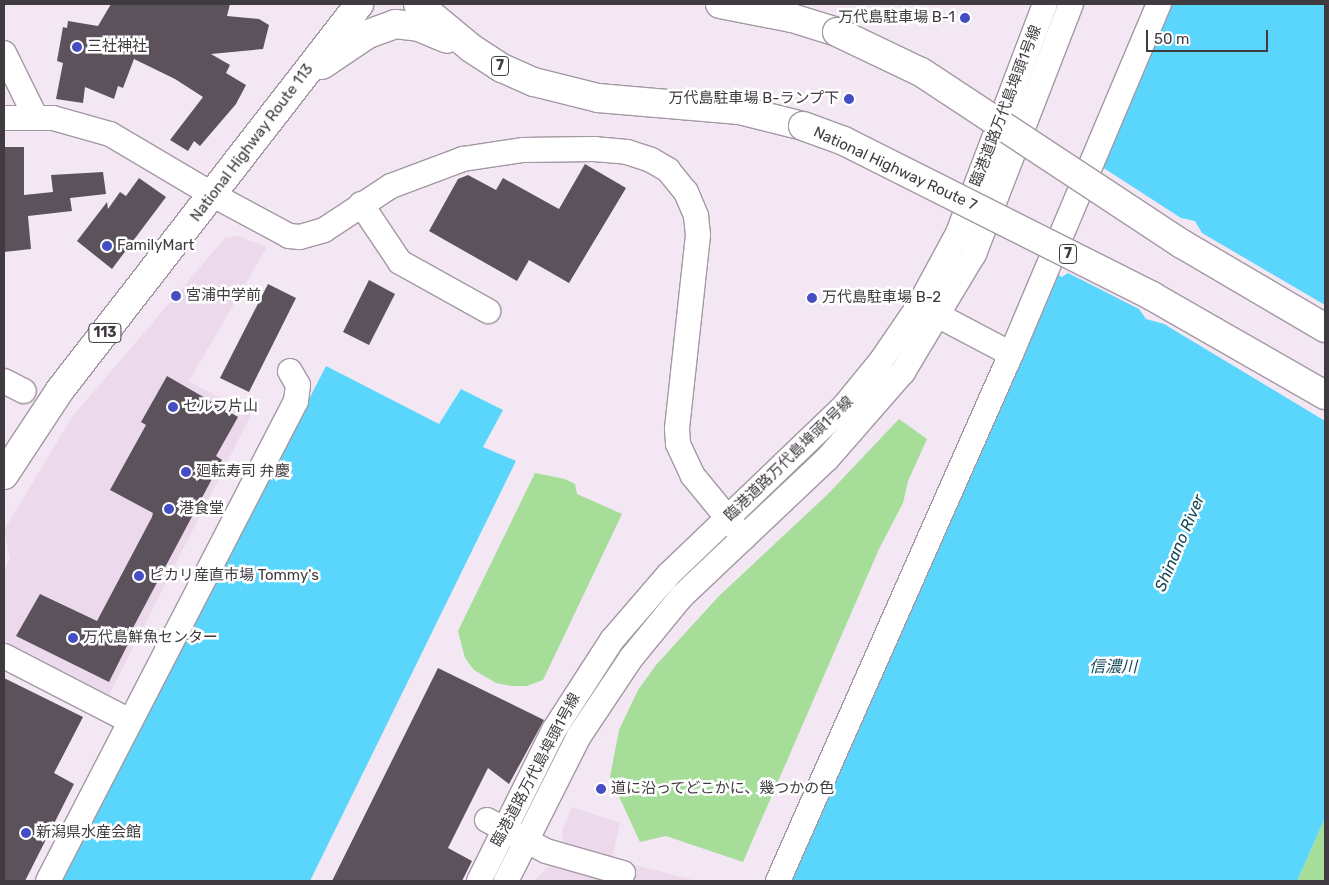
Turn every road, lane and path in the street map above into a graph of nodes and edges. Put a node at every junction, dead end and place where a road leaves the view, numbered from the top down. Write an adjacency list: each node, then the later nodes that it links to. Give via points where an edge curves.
1 (359, 4): 9 (highway, National Highway Route 113 / 113)
2 (418, 4): 8 (highway, National Highway Route 7 / 7, via 471,48)
3 (720, 4): 16 (highway, bridge, via 792,18 837,32 921,72 1182,244)
4 (1045, 4): 21 (street, 臨港道路万代島埠頭1号線, via 958,233 918,307 882,361 845,405)
5 (1071, 4): 15 (street, 臨港道路万代島埠頭1号線, via 974,254)
6 (1159, 4): 17 (street)
7 (4, 53): 10 (street)
8 (502, 68): 9 (highway, via 426,29 395,24 368,34); 19 (highway, National Highway Route 7 / 7, bridge, via 534,82 598,98 739,110 803,126 844,141 1152,296)
9 (299, 82): 12 (highway, National Highway Route 113 / 113)
10 (35, 116): 11 (street); 12 (street, via 70,121 110,134)
11 (4, 118)
12 (213, 196): 13 (street, via 289,236 300,237 324,230); 20 (highway, National Highway Route 113 / 113, via 60,390)
13 (361, 204): 14 (street, via 400,262); 21 (street, via 392,186 444,164 523,150 627,152 668,170 692,204 698,235 678,444 692,476)
14 (488, 311)
15 (939, 316): 17 (street); 22 (street, 臨港道路万代島埠頭1号線, via 879,403 827,459)
16 (1325, 328)
17 (1011, 354): 31 (street)
18 (290, 371): 24 (street, via 298,385 296,401)
19 (1325, 396)
20 (4, 475)
21 (728, 518): 22 (street); 25 (street, 臨港道路万代島埠頭1号線, via 650,595 594,665)
22 (744, 538): 26 (street, 臨港道路万代島埠頭1号線, via 682,596 631,658 579,736)
23 (4, 656): 24 (street)
24 (130, 721): 28 (street)
25 (495, 825): 26 (street); 29 (street, 臨港道路万代島埠頭1号線)
26 (525, 840): 27 (street, via 546,851); 30 (street, 臨港道路万代島埠頭1号線)
27 (623, 874)
28 (48, 881)
29 (479, 881)
30 (506, 881)
31 (778, 881)

